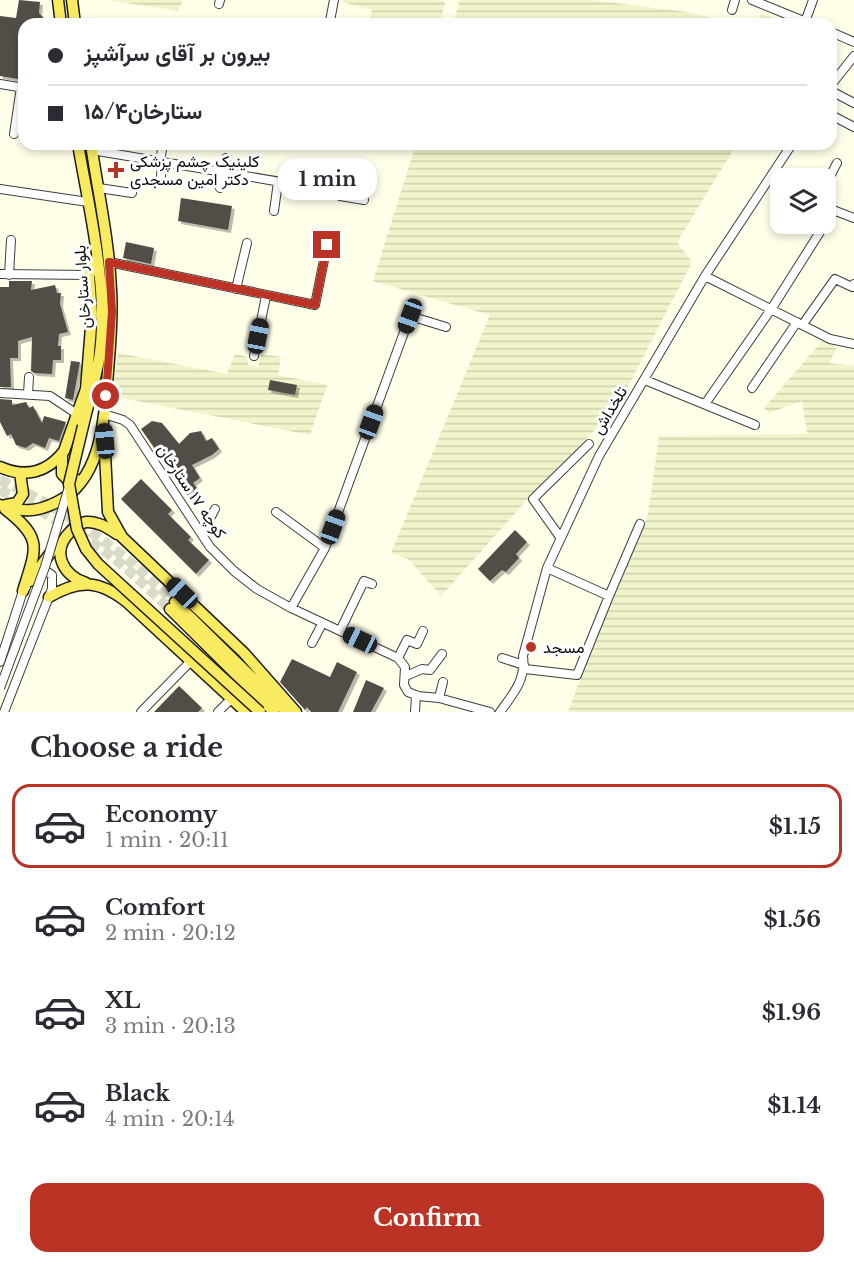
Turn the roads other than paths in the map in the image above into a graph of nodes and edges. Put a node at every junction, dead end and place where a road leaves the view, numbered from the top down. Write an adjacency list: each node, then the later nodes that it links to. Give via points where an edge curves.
1 (58, 0): 8 (main road)
2 (72, 0): 9 (main road)
3 (334, 0): 10 (street)
4 (734, 0): 7 (street)
5 (752, 0): 11 (street)
6 (813, 0): 12 (street)
7 (732, 10)
8 (60, 18)
9 (74, 18)
10 (331, 18)
11 (796, 18)
12 (809, 18)
13 (837, 35): 14 (street)
14 (854, 42)
15 (854, 56): 16 (street)
16 (837, 77)
17 (0, 84): 18 (street)
18 (18, 87)
19 (837, 94): 20 (street)
20 (854, 103)
21 (18, 114): 24 (street)
22 (837, 118): 23 (street)
23 (854, 128)
24 (14, 134)
25 (79, 150): 44 (main road, بلوار ستارخان)
26 (93, 150): 39 (main road, بلوار ستارخان)
27 (107, 150): 31 (street)
28 (162, 150): 31 (street)
29 (788, 150): 33 (street, تلخداش)
30 (226, 158): 35 (street)
31 (161, 161): 35 (street); 36 (street)
32 (837, 163): 34 (street)
33 (776, 168)
34 (834, 168)
35 (223, 172): 38 (street); 40 (street)
36 (161, 177)
37 (770, 178): 56 (street, تلخداش)
38 (278, 182): 43 (street); 45 (street)
39 (99, 188): 42 (street); 53 (main road, بلوار ستارخان)
40 (220, 188)
41 (0, 189): 44 (street)
42 (132, 193)
43 (364, 200)
44 (88, 202): 52 (main road, بلوار ستارخان)
45 (274, 211)
46 (836, 211): 47 (street)
47 (854, 218)
48 (818, 234): 60 (street)
49 (11, 240): 55 (street)
50 (248, 243): 58 (street)
51 (327, 245): 59 (street, via 315,305)
52 (97, 258): 54 (main road); 79 (main road, بلوار ستارخان, bridge, via 101,301 99,358)
53 (109, 262): 58 (street); 72 (main road, بلوار ستارخان, via 112,312)
54 (89, 274): 55 (street); 71 (main road, via 90,360 87,389)
55 (4, 275)
56 (705, 276): 60 (street); 66 (street, تلخداش)
57 (854, 284): 61 (street, via 852,287 835,279)
58 (236, 290): 59 (street)
59 (266, 296): 64 (street)
60 (772, 308): 61 (street); 70 (street)
61 (800, 323): 63 (street, via 830,339); 67 (street)
62 (446, 327): 88 (street, via 410,316)
63 (854, 344)
64 (254, 356)
65 (29, 377): 69 (street)
66 (645, 380): 70 (street); 86 (street, تلخداش, via 599,456)
67 (752, 388)
68 (0, 393): 69 (street)
69 (28, 394): 71 (street, via 50,396)
70 (705, 404): 73 (street)
71 (77, 414): 75 (main road)
72 (104, 419): 77 (main road); 84 (street, کوچه ۱۷ ستارخان, via 123,420 130,425); 85 (main road, via 108,512)
73 (755, 425)
74 (589, 444): 86 (street, via 533,499)
75 (62, 454): 77 (main road, via 64,478 76,481); 78 (main road, via 40,469)
76 (0, 467): 78 (main road)
77 (88, 470): 80 (main road, via 76,490 42,510 18,511)
78 (20, 473): 80 (main road, via 24,491 21,500)
79 (69, 484): 108 (street, bridge, via 45,567); 116 (main road, bridge, via 77,529 92,557)
80 (0, 505): 92 (main road, via 33,538 33,555)
81 (215, 509): 84 (street)
82 (276, 512): 88 (street)
83 (639, 524): 93 (street)
84 (202, 534): 95 (street, کوچه ۱۷ ستارخان, via 234,571)
85 (122, 537): 87 (main road, via 104,526 85,522); 119 (main road, via 244,653)
86 (560, 537): 89 (street, تلخداش)
87 (64, 538): 91 (main road, via 60,551 68,572 83,582); 92 (main road)
88 (325, 548): 95 (street)
89 (547, 568): 93 (street); 105 (street, تلخداش, via 523,656)
90 (372, 584): 97 (street, via 364,581)
91 (100, 586): 94 (main road, via 79,585); 103 (main road, via 122,597)
92 (23, 591): 94 (street, via 35,576 46,571 53,579); 104 (street)
93 (609, 596): 105 (street, via 577,675)
94 (49, 597): 112 (street)
95 (291, 608): 96 (street, کوچه ۱۷ ستارخان)
96 (322, 624): 97 (street, کوچه ۱۷ ستارخان); 99 (street)
97 (340, 632): 101 (street, کوچه ۱۷ ستارخان)
98 (423, 632): 101 (street, via 417,644 407,640)
99 (312, 643)
100 (442, 654): 106 (street, via 430,670)
101 (398, 658): 106 (street)
102 (502, 658): 105 (street)
103 (191, 661): 111 (main road); 113 (street)
104 (0, 662)
105 (524, 667): 122 (street, تلخداش, via 517,689)
106 (406, 676): 109 (street, via 404,685)
107 (443, 682): 110 (street)
108 (0, 688)
109 (416, 695): 110 (street); 120 (street)
110 (439, 698): 121 (street)
111 (231, 699): 114 (street); 115 (main road)
112 (4, 712)
113 (141, 712)
114 (218, 712)
115 (246, 712)
116 (260, 712)
117 (274, 712): 118 (main road, via 172,606)
118 (287, 712)
119 (296, 712)
120 (415, 712)
121 (490, 712)
122 (500, 712)

